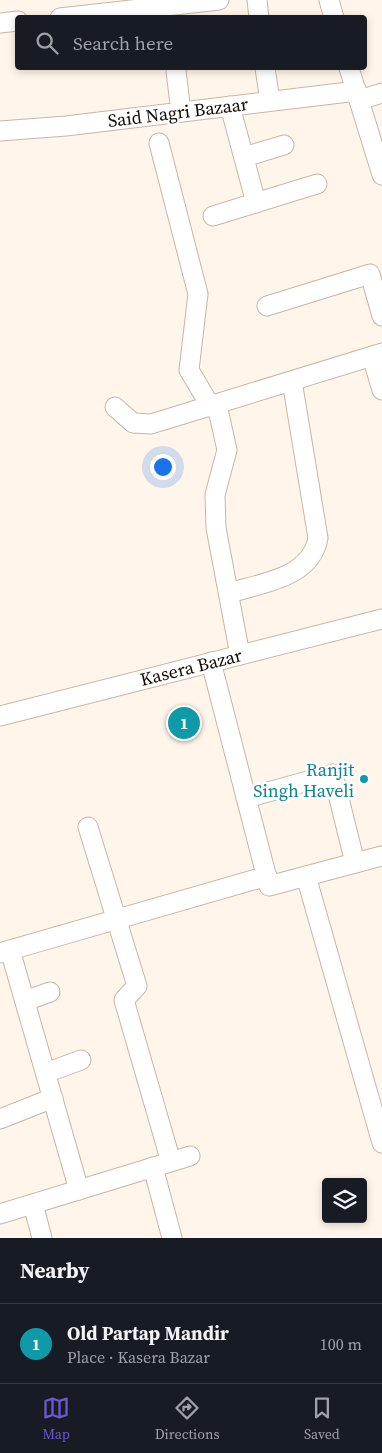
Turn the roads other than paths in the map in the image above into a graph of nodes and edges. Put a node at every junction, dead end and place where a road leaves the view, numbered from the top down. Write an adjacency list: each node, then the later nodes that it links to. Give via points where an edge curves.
1 (219, 0): 4 (street)
2 (257, 0): 5 (street)
3 (329, 0): 6 (street)
4 (86, 15)
5 (259, 15)
6 (333, 15)
7 (15, 21): 8 (street)
8 (0, 23)
9 (265, 70): 14 (street)
10 (350, 70): 13 (street)
11 (176, 71): 16 (street)
12 (382, 93): 13 (street, Said Nagri Bazaar)
13 (358, 96): 14 (street, Said Nagri Bazaar); 21 (street)
14 (270, 101): 15 (street, Said Nagri Bazaar)
15 (230, 106): 16 (street, Said Nagri Bazaar); 20 (street)
16 (181, 112): 17 (street, Said Nagri Bazaar)
17 (0, 132)
18 (159, 143): 30 (street, via 198,294 189,370)
19 (284, 145): 20 (street)
20 (244, 157): 23 (street)
21 (382, 175)
22 (317, 184): 23 (street)
23 (256, 203): 24 (street)
24 (213, 216)
25 (267, 306): 26 (street, via 370,274)
26 (382, 316)
27 (377, 354): 28 (street); 29 (street)
28 (292, 381): 30 (street); 32 (street, via 318,538 315,551 293,573)
29 (382, 390)
30 (214, 406): 31 (street, via 151,424 133,423); 32 (street, via 227,450 215,495 216,528)
31 (115, 407)
32 (229, 593): 34 (street)
33 (382, 618): 34 (street, Kasera Bazar)
34 (240, 655): 35 (street, Kasera Bazar)
35 (211, 662): 36 (street, Kasera Bazar); 37 (street)
36 (0, 716)
37 (246, 798): 40 (street, via 333,774); 41 (street)
38 (88, 827): 43 (street)
39 (382, 856): 40 (street)
40 (356, 863): 42 (street)
41 (266, 876): 42 (street, via 269,886); 43 (street)
42 (306, 876): 51 (street)
43 (116, 919): 44 (street); 53 (street, via 137,986 124,1000)
44 (5, 951): 46 (street)
45 (50, 992): 46 (street)
46 (25, 1001): 48 (street)
47 (81, 1060): 48 (street)
48 (46, 1074): 49 (street)
49 (53, 1098): 50 (street); 55 (street)
50 (0, 1119)
51 (382, 1143)
52 (190, 1156): 53 (street)
53 (171, 1162): 54 (street)
54 (153, 1167): 55 (street); 59 (street)
55 (79, 1190): 56 (street)
56 (33, 1204): 57 (street); 58 (street)
57 (0, 1214)
58 (42, 1238)
59 (172, 1238)

